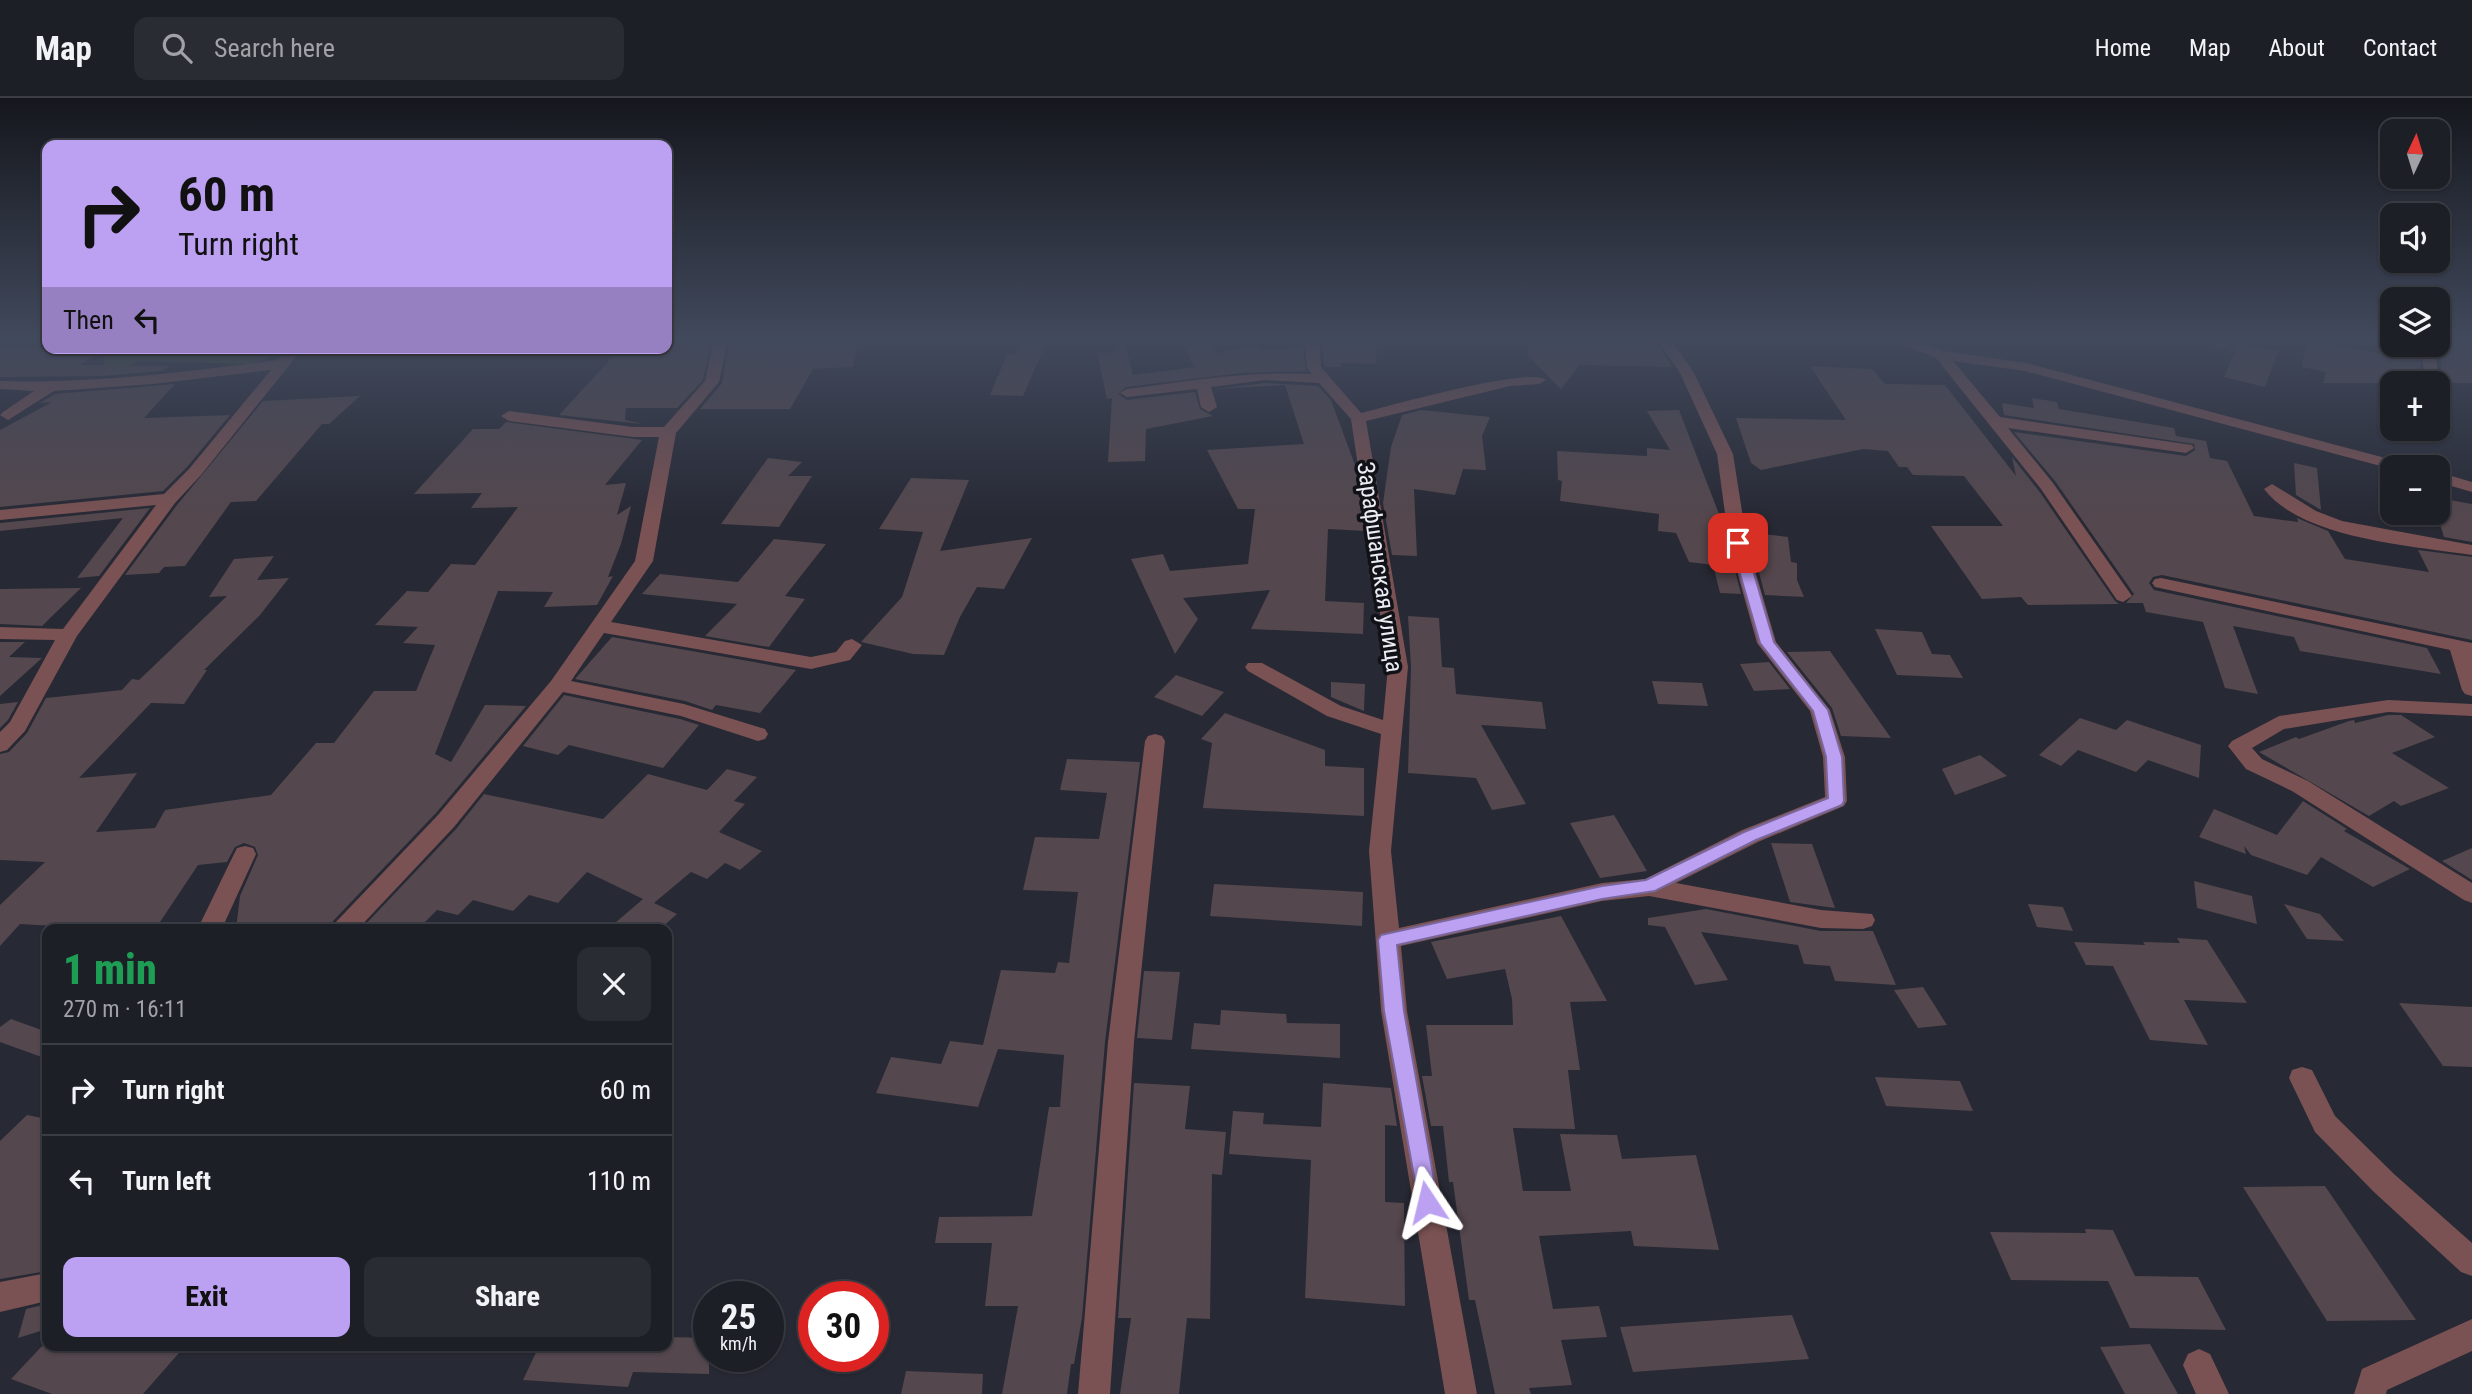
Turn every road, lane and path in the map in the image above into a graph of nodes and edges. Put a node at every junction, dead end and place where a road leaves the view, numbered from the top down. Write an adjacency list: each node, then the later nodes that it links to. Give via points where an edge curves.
1 (31, 399): 11 (street)
2 (254, 399): 21 (street)
3 (697, 399): 15 (street)
4 (1207, 399): 10 (street)
5 (1342, 399): 13 (street)
6 (1436, 399): 13 (street)
7 (1699, 399): 40 (street, via 1725,454 1738,543 1767,643 1820,710 1834,757 1836,801 1750,836)
8 (1975, 399): 14 (street)
9 (2146, 399): 17 (street)
10 (1209, 407)
11 (8, 415)
12 (509, 416): 15 (street, via 633,432)
13 (1358, 418): 35 (street, Зарафшанская улица, via 1398,667)
14 (1992, 421): 16 (street); 25 (street, via 2047,486)
15 (668, 432): 26 (street, via 644,561)
16 (2186, 448)
17 (2380, 461)
18 (2450, 481): 19 (street)
19 (2472, 487)
20 (2272, 489): 23 (street, via 2302,514)
21 (169, 499): 22 (street); 28 (street)
22 (0, 515)
23 (2472, 551)
24 (2161, 583): 30 (street)
25 (2123, 596)
26 (599, 626): 29 (street, via 811,663 844,656); 32 (street)
27 (0, 634): 28 (street)
28 (68, 635): 38 (street, via 18,726)
29 (852, 645)
30 (2465, 647): 33 (street)
31 (1255, 667): 35 (street, via 1334,711)
32 (558, 685): 36 (street, via 712,716); 44 (street, via 446,821)
33 (2472, 690)
34 (2472, 710): 41 (street, via 2388,706 2279,723 2239,746 2254,764 2300,786)
35 (1392, 730): 45 (street, Зарафшанская улица, via 1380,851)
36 (758, 734)
37 (1155, 741): 52 (street, via 1121,1042)
38 (0, 745)
39 (245, 854): 43 (street)
40 (1649, 887): 42 (street, via 1821,919); 45 (street, via 1602,892)
41 (2472, 894)
42 (1863, 920)
43 (212, 924)
44 (349, 924)
45 (1388, 940): 53 (street, Зарафшанская улица, via 1394,1011)
46 (2302, 1078): 47 (street, via 2325,1124)
47 (2472, 1262)
48 (42, 1288): 49 (street)
49 (0, 1297)
50 (2472, 1334): 55 (street, via 2373,1380)
51 (2199, 1365): 54 (street)
52 (1094, 1394)
53 (1461, 1394)
54 (2213, 1394)
55 (2370, 1394)

